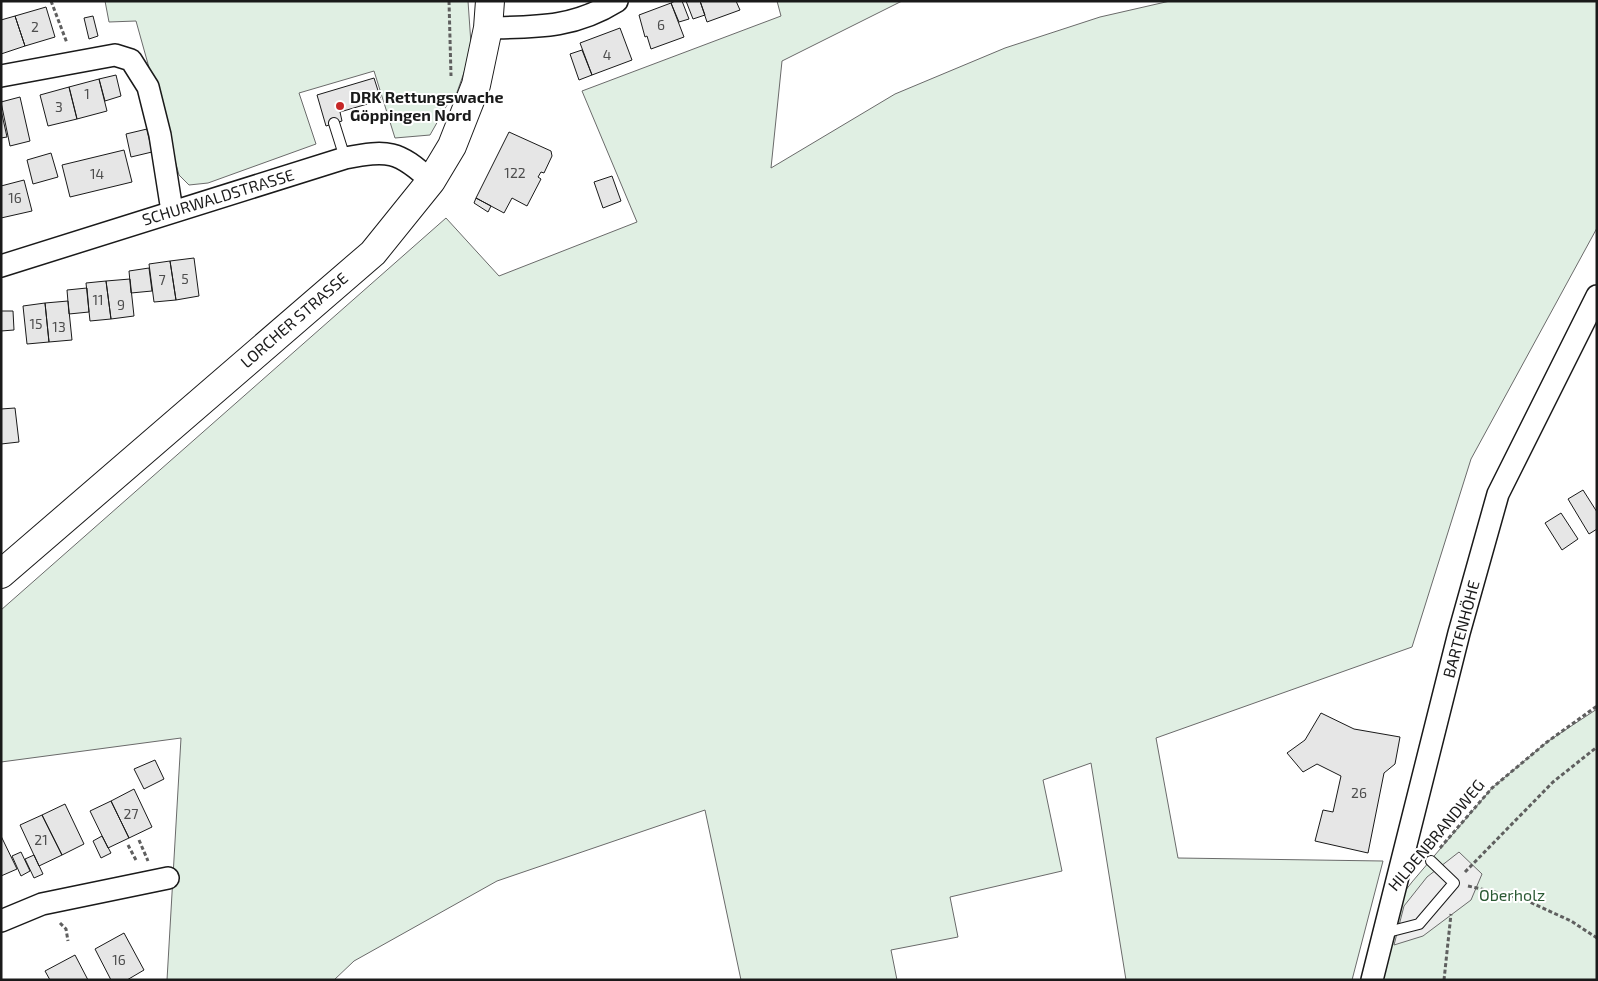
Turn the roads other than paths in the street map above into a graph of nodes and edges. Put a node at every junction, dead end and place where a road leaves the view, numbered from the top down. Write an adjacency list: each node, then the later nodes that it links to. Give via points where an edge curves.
1 (490, 1): 3 (main road, LORCHER STRASSE)
2 (617, 1): 3 (street, via 600,12 562,25)
3 (488, 28): 7 (main road, LORCHER STRASSE, via 471,102 452,146)
4 (1, 76): 8 (street, via 115,55 131,60 148,87 160,135)
5 (334, 124): 6 (lane)
6 (345, 158): 7 (street, SCHURWALDSTRASSE, via 372,153 391,154 411,162); 8 (street, SCHURWALDSTRASSE)
7 (431, 181): 11 (main road, LORCHER STRASSE, via 373,253)
8 (172, 211): 9 (street, SCHURWALDSTRASSE)
9 (1, 266)
10 (1597, 296): 15 (street, BARTENHÖHE, via 1498,494 1459,633)
11 (1, 574)
12 (1431, 860): 15 (lane, via 1454,883 1419,924)
13 (168, 878): 14 (street, via 42,904)
14 (1, 920)
15 (1384, 933): 16 (street, BARTENHÖHE)
16 (1372, 980)

